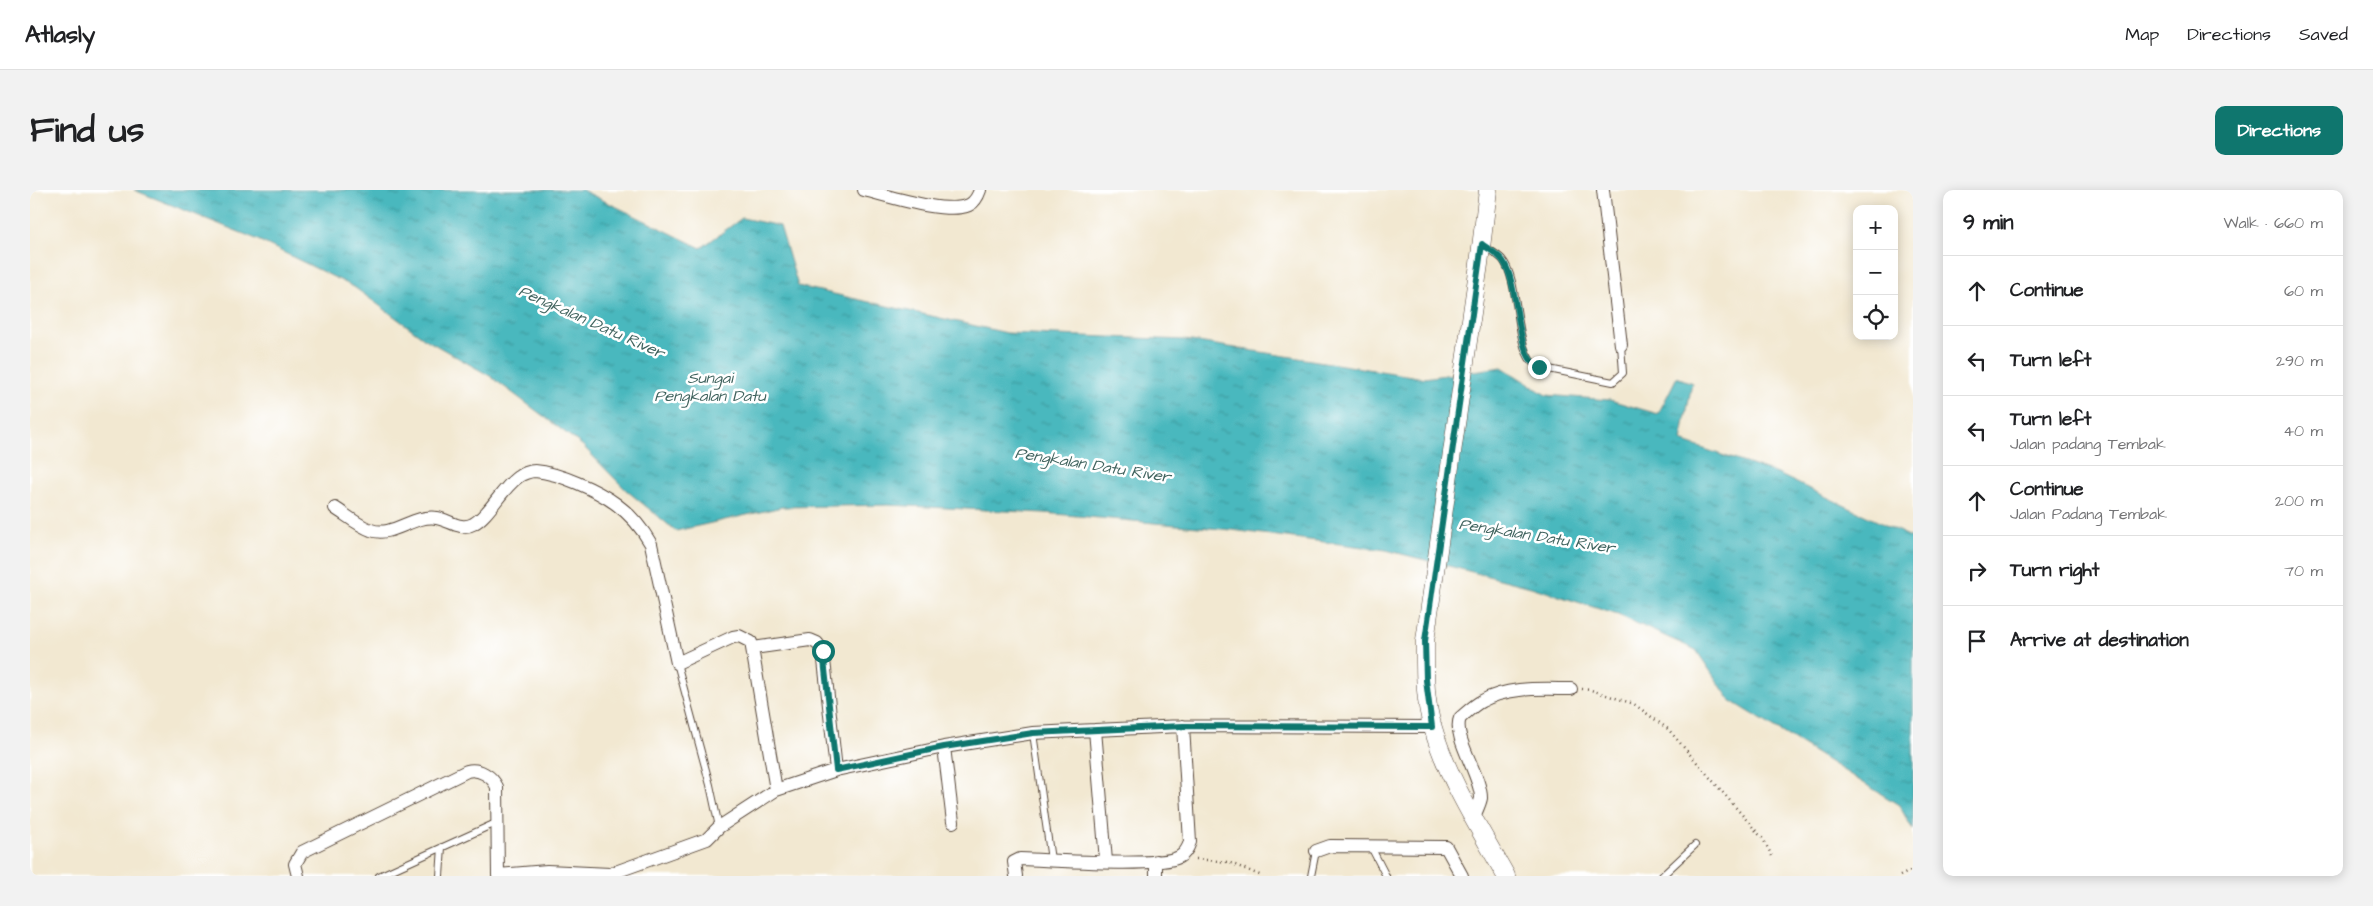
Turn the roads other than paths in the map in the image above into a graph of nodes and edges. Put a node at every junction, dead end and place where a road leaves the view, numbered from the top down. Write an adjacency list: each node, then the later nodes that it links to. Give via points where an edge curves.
1 (864, 190): 2 (street, via 944,208 970,205)
2 (980, 190)
3 (1488, 190): 5 (main road)
4 (1603, 190): 6 (street)
5 (1482, 244): 6 (lane, via 1502,259 1508,271 1520,318 1522,344 1533,364 1613,382 1623,373); 12 (main road, via 1425,641)
6 (1621, 345)
7 (335, 508): 9 (street, via 372,530 392,531 412,520 436,518 460,527 473,525 485,515 499,494 519,476 533,470 559,476 605,496 645,533 651,544)
8 (753, 648): 9 (street, via 751,642 739,636); 16 (street, via 810,640 823,651); 17 (street)
9 (677, 663): 21 (lane)
10 (1571, 689): 18 (street, via 1525,689 1500,694 1482,701 1460,718 1458,729 1481,800)
11 (1183, 726): 12 (street); 13 (street); 27 (street, via 1190,842 1180,857)
12 (1432, 727): 18 (main road)
13 (1095, 730): 14 (street); 28 (street)
14 (1033, 733): 15 (street); 26 (lane)
15 (944, 747): 16 (street); 20 (street)
16 (836, 770): 17 (street)
17 (776, 790): 21 (street)
18 (1474, 817): 38 (main road)
19 (498, 822): 23 (lane); 29 (street); 30 (street, via 495,784 481,772 470,770 302,852 295,864)
20 (953, 822)
21 (719, 827): 29 (street, via 707,839 610,874 547,871)
22 (1695, 845): 39 (lane)
23 (442, 847): 31 (lane); 32 (lane)
24 (1371, 847): 25 (street, via 1330,846); 36 (lane); 37 (street, via 1446,847)
25 (1316, 850): 35 (lane)
26 (1051, 860): 28 (street); 33 (street, via 1017,860 1014,866)
27 (1156, 861): 28 (street); 34 (street)
28 (1106, 862)
29 (498, 875)
30 (298, 876)
31 (380, 876)
32 (440, 876)
33 (1016, 876)
34 (1156, 876)
35 (1312, 876)
36 (1386, 876)
37 (1462, 876)
38 (1506, 876)
39 (1662, 876)

